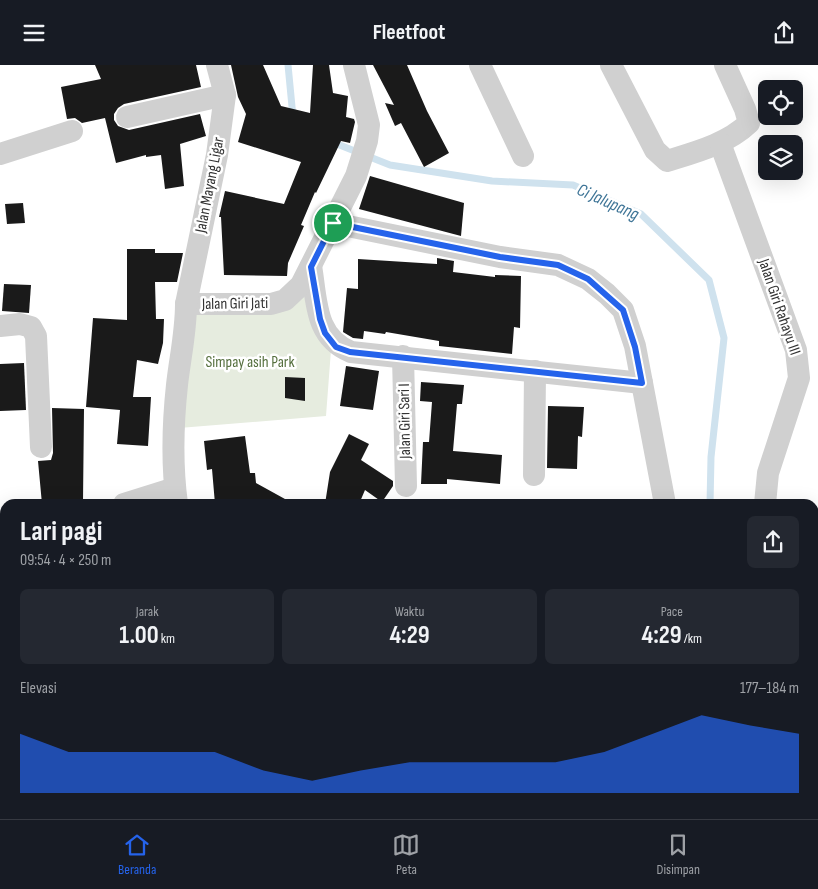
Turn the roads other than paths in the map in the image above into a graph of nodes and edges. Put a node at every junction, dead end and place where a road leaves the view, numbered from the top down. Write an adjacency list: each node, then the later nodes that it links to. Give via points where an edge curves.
1 (217, 65): 6 (street, Jalan Mayang Ligar)
2 (354, 65): 12 (street, Jalan Giri Jati, via 369,125 367,141 356,176)
3 (480, 65): 11 (street)
4 (611, 65): 9 (street, via 655,150 667,161)
5 (725, 65): 9 (street, via 748,123 738,134)
6 (224, 95): 7 (street); 14 (street, Jalan Mayang Ligar, via 217,155)
7 (127, 117)
8 (72, 131): 10 (street)
9 (720, 143): 25 (street, Jalan Giri Rahayu III, via 796,350 799,378 768,473)
10 (0, 154)
11 (523, 156)
12 (333, 223): 13 (street, Jalan Giri Jati); 18 (street, via 500,257 558,265 588,279 623,310)
13 (311, 267): 14 (street, Jalan Giri Jati, via 295,293 285,300 271,304); 16 (street, via 320,319 325,333 336,347 350,352)
14 (186, 304): 22 (street, Jalan Giri Jati, via 186,329 177,386)
15 (0, 326): 19 (street, via 20,324 31,327 36,336)
16 (403, 356): 17 (street); 21 (street, Jalan Giri Sari I)
17 (535, 371): 18 (street); 20 (street)
18 (642, 383): 24 (street)
19 (41, 447)
20 (534, 475)
21 (406, 486)
22 (176, 496): 23 (street)
23 (156, 499)
24 (664, 499)
25 (765, 499)

